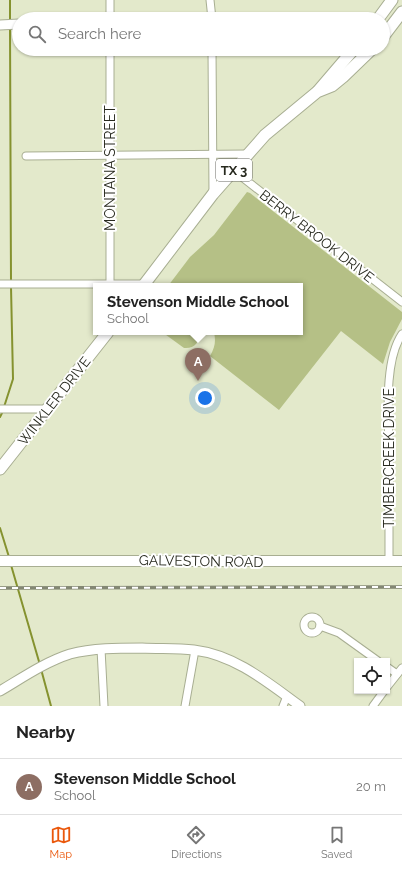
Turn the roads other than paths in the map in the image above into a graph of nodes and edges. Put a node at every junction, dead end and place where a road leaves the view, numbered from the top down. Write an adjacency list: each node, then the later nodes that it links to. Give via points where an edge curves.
1 (110, 0): 4 (street)
2 (210, 0): 5 (street)
3 (392, 0): 6 (main road)
4 (110, 12)
5 (211, 12)
6 (383, 12)
7 (402, 12): 10 (main road)
8 (1, 24): 9 (street)
9 (12, 24)
10 (390, 27)
11 (110, 56): 18 (street, MONTANA STREET)
12 (212, 56): 20 (street)
13 (344, 56): 17 (main road, TX 3)
14 (356, 56): 16 (street)
15 (366, 56): 16 (main road, TX 3)
16 (361, 61): 17 (main road, TX 3, via 332,86)
17 (317, 92): 19 (main road, TX 3, via 265,135)
18 (110, 154): 20 (street); 21 (street); 24 (street, MONTANA STREET)
19 (247, 154): 20 (street); 22 (main road, TX 3)
20 (212, 155): 23 (street)
21 (26, 156)
22 (233, 170): 23 (main road, TX 3); 28 (street, BERRY BROOK DRIVE)
23 (213, 194): 25 (main road, TX 3)
24 (110, 283)
25 (146, 283)
26 (2, 284): 27 (street)
27 (93, 285)
28 (402, 302)
29 (402, 334): 35 (street, TIMBERCREEK DRIVE, via 394,349 390,366)
30 (106, 335): 32 (main road, WINKLER DRIVE)
31 (0, 409): 32 (street)
32 (47, 409): 33 (main road, WINKLER DRIVE)
33 (0, 469)
34 (0, 561): 35 (main road, GALVESTON ROAD)
35 (389, 561): 36 (main road, GALVESTON ROAD)
36 (402, 561)
37 (320, 626): 40 (street, via 339,633)
38 (101, 649): 39 (street); 45 (street, via 70,654 52,661); 48 (street)
39 (195, 650): 47 (street, via 223,657 252,671); 49 (street)
40 (374, 658)
41 (402, 668): 43 (street)
42 (390, 669): 43 (street)
43 (397, 674): 44 (street)
44 (390, 683)
45 (0, 691)
46 (382, 694): 52 (street)
47 (286, 696): 50 (street); 51 (street)
48 (104, 706)
49 (185, 706)
50 (283, 706)
51 (300, 706)
52 (373, 706)

